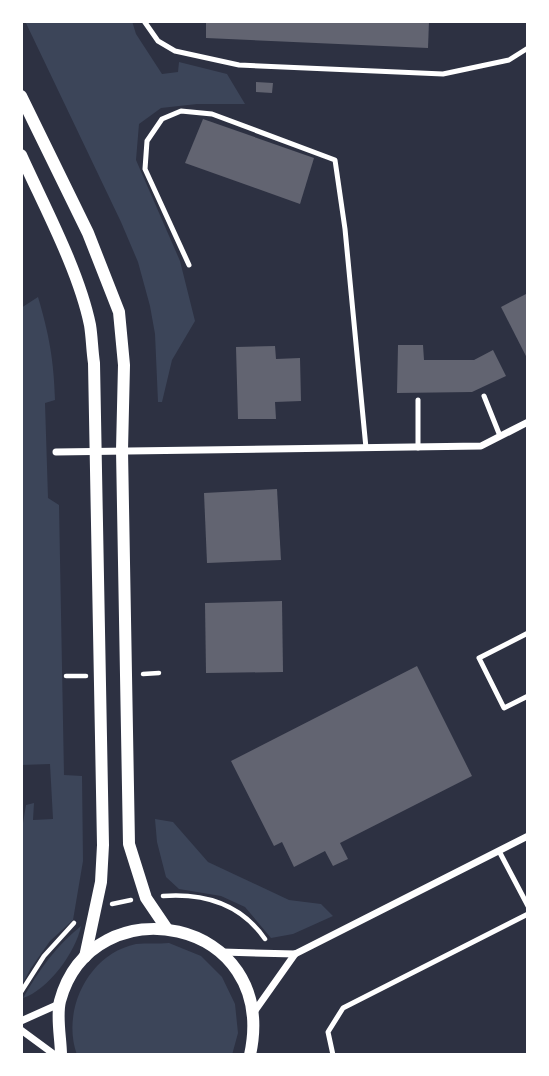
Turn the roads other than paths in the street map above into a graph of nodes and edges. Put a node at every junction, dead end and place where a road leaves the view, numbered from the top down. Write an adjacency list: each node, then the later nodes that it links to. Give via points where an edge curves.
1 (144, 21): 2 (lane, via 159,41 175,51 239,65 443,74 509,60)
2 (528, 48)
3 (21, 96): 4 (street)
4 (24, 112): 14 (street, via 88,233 119,312 124,365)
5 (21, 155): 13 (street, via 62,246 90,325)
6 (190, 265): 12 (lane, via 145,169 147,141 162,119 181,111 212,114 335,160)
7 (484, 396): 10 (lane)
8 (418, 400): 11 (lane)
9 (528, 422): 10 (street)
10 (500, 436): 11 (street, via 481,446)
11 (418, 448): 12 (street)
12 (366, 449): 14 (street)
13 (96, 450): 14 (street); 15 (street); 25 (street, via 103,845 101,882)
14 (122, 450): 22 (street, via 129,844 146,898)
15 (56, 452)
16 (528, 633): 17 (lane, via 479,658 504,708)
17 (528, 696)
18 (528, 836): 19 (street)
19 (499, 851): 20 (lane); 24 (street)
20 (528, 906)
21 (528, 914): 33 (lane, via 343,1008 328,1032)
22 (167, 929): 23 (street, via 196,937); 25 (street, via 127,933)
23 (222, 952): 24 (street); 27 (street, via 243,979)
24 (295, 954): 27 (street)
25 (85, 957): 26 (street)
26 (59, 1004): 28 (street); 31 (street)
27 (254, 1012): 32 (street)
28 (21, 1021)
29 (21, 1030): 30 (street)
30 (55, 1055)
31 (61, 1055)
32 (250, 1055)
33 (333, 1055)

